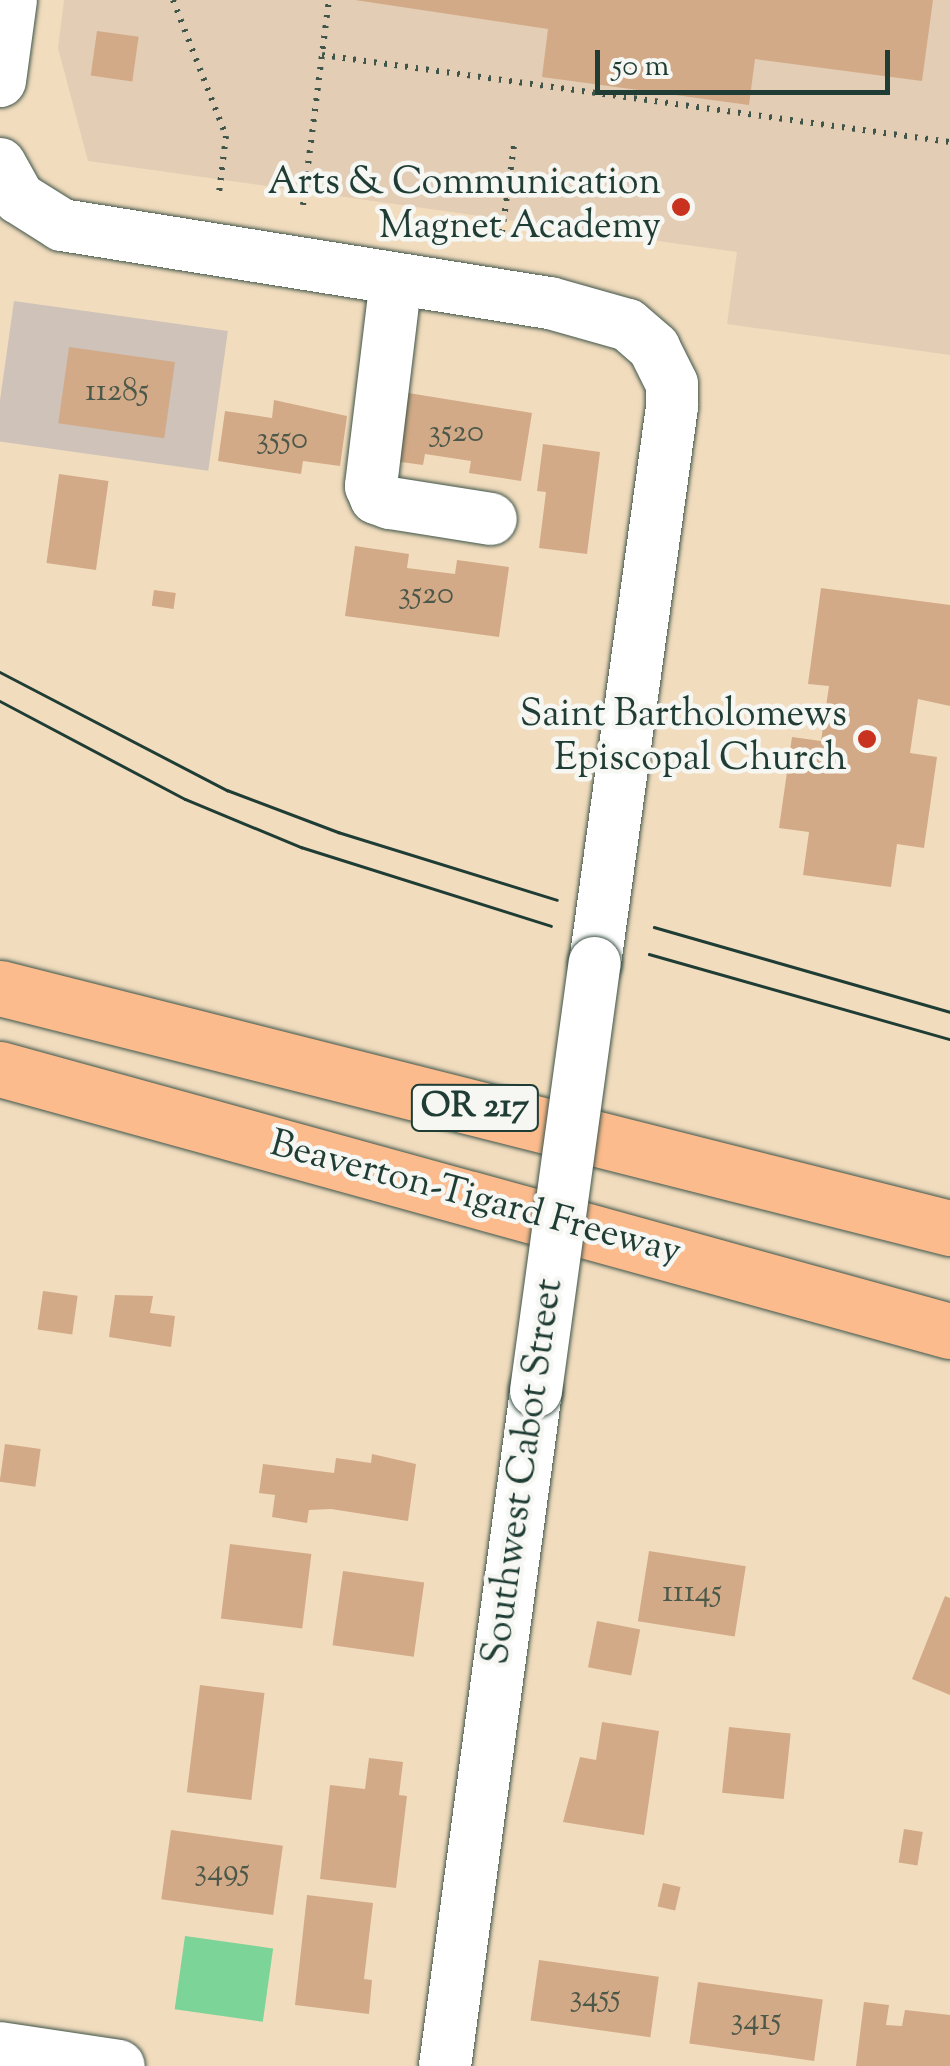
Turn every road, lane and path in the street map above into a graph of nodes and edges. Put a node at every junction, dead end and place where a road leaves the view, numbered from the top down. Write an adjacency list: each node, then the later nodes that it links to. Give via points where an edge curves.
1 (11, 0): 5 (street)
2 (172, 0): 8 (path, via 226,136)
3 (329, 0): 4 (path)
4 (322, 56): 6 (path); 10 (path)
5 (0, 81)
6 (950, 142)
7 (514, 146): 11 (path)
8 (219, 193)
9 (6, 199): 12 (street, via 62,225)
10 (303, 205)
11 (502, 232)
12 (396, 279): 13 (street, via 370,486 376,498 390,503); 22 (street, Southwest Cabot Street, bridge, via 628,325 654,348 672,384)
13 (491, 519)
14 (0, 988): 18 (highway, OR 217)
15 (0, 1069): 16 (highway, Beaverton-Tigard Freeway / OR 217)
16 (73, 1088): 17 (highway); 19 (highway, Beaverton-Tigard Freeway / OR 217)
17 (0, 1089)
18 (950, 1228)
19 (950, 1331)
20 (0, 2048): 21 (street)
21 (119, 2066)
22 (445, 2066)

